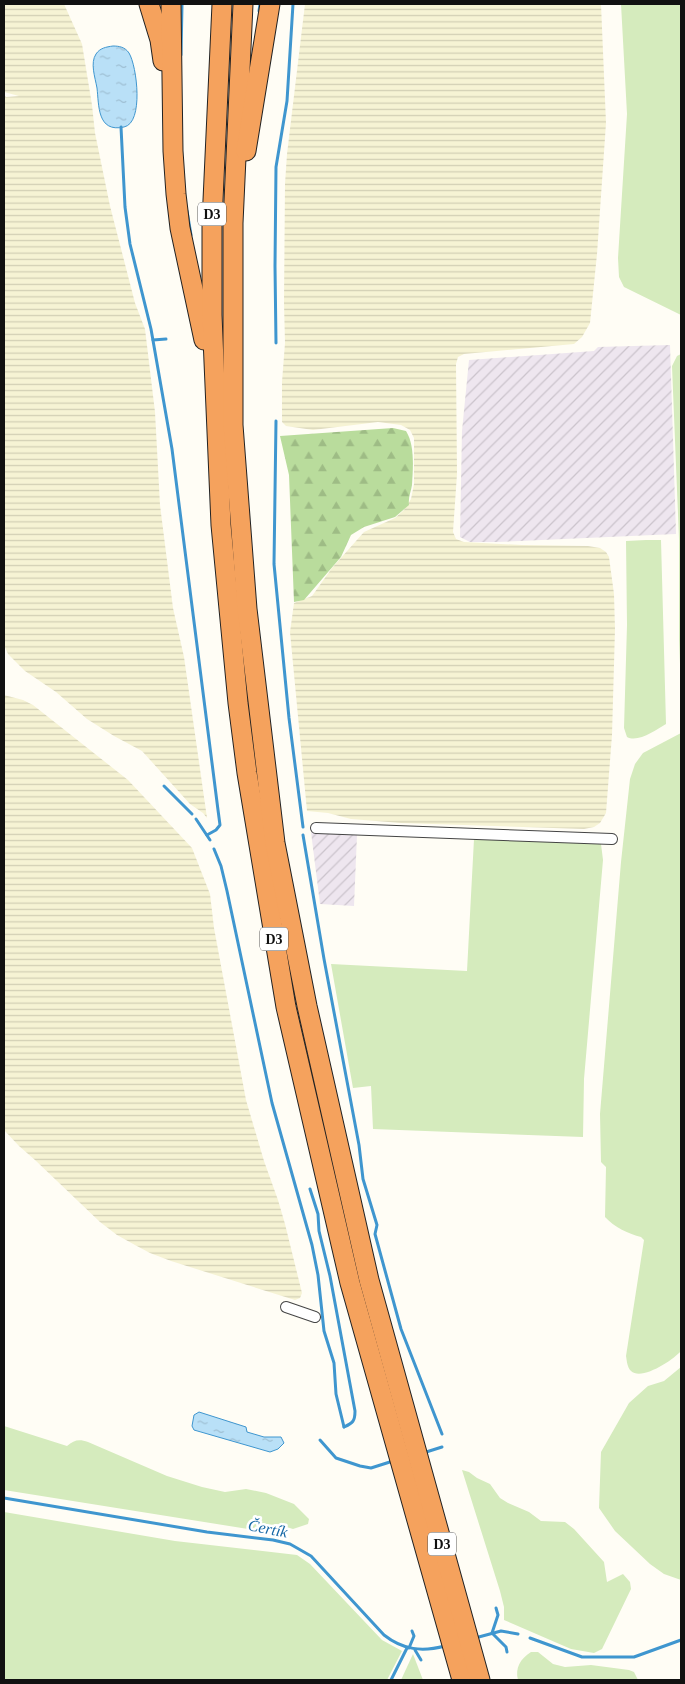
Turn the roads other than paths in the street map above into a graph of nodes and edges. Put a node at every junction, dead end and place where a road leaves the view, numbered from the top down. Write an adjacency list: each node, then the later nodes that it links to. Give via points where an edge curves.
1 (149, 4): 6 (highway, via 160,40)
2 (171, 4): 6 (highway)
3 (222, 4): 8 (highway, D3, via 212,222)
4 (242, 4): 7 (highway, D3)
5 (270, 4): 7 (highway)
6 (172, 151): 8 (highway, via 180,228 203,331)
7 (233, 223): 13 (highway, D3, via 233,425 248,619 275,843 307,1006)
8 (217, 425): 13 (highway, D3, via 221,525 238,703 282,988 350,1283)
9 (316, 828): 10 (street)
10 (612, 839)
11 (286, 1307): 12 (street)
12 (315, 1317)
13 (405, 1440): 14 (highway, D3, via 458,1632)
14 (465, 1670): 15 (highway, D3)
15 (480, 1680)

